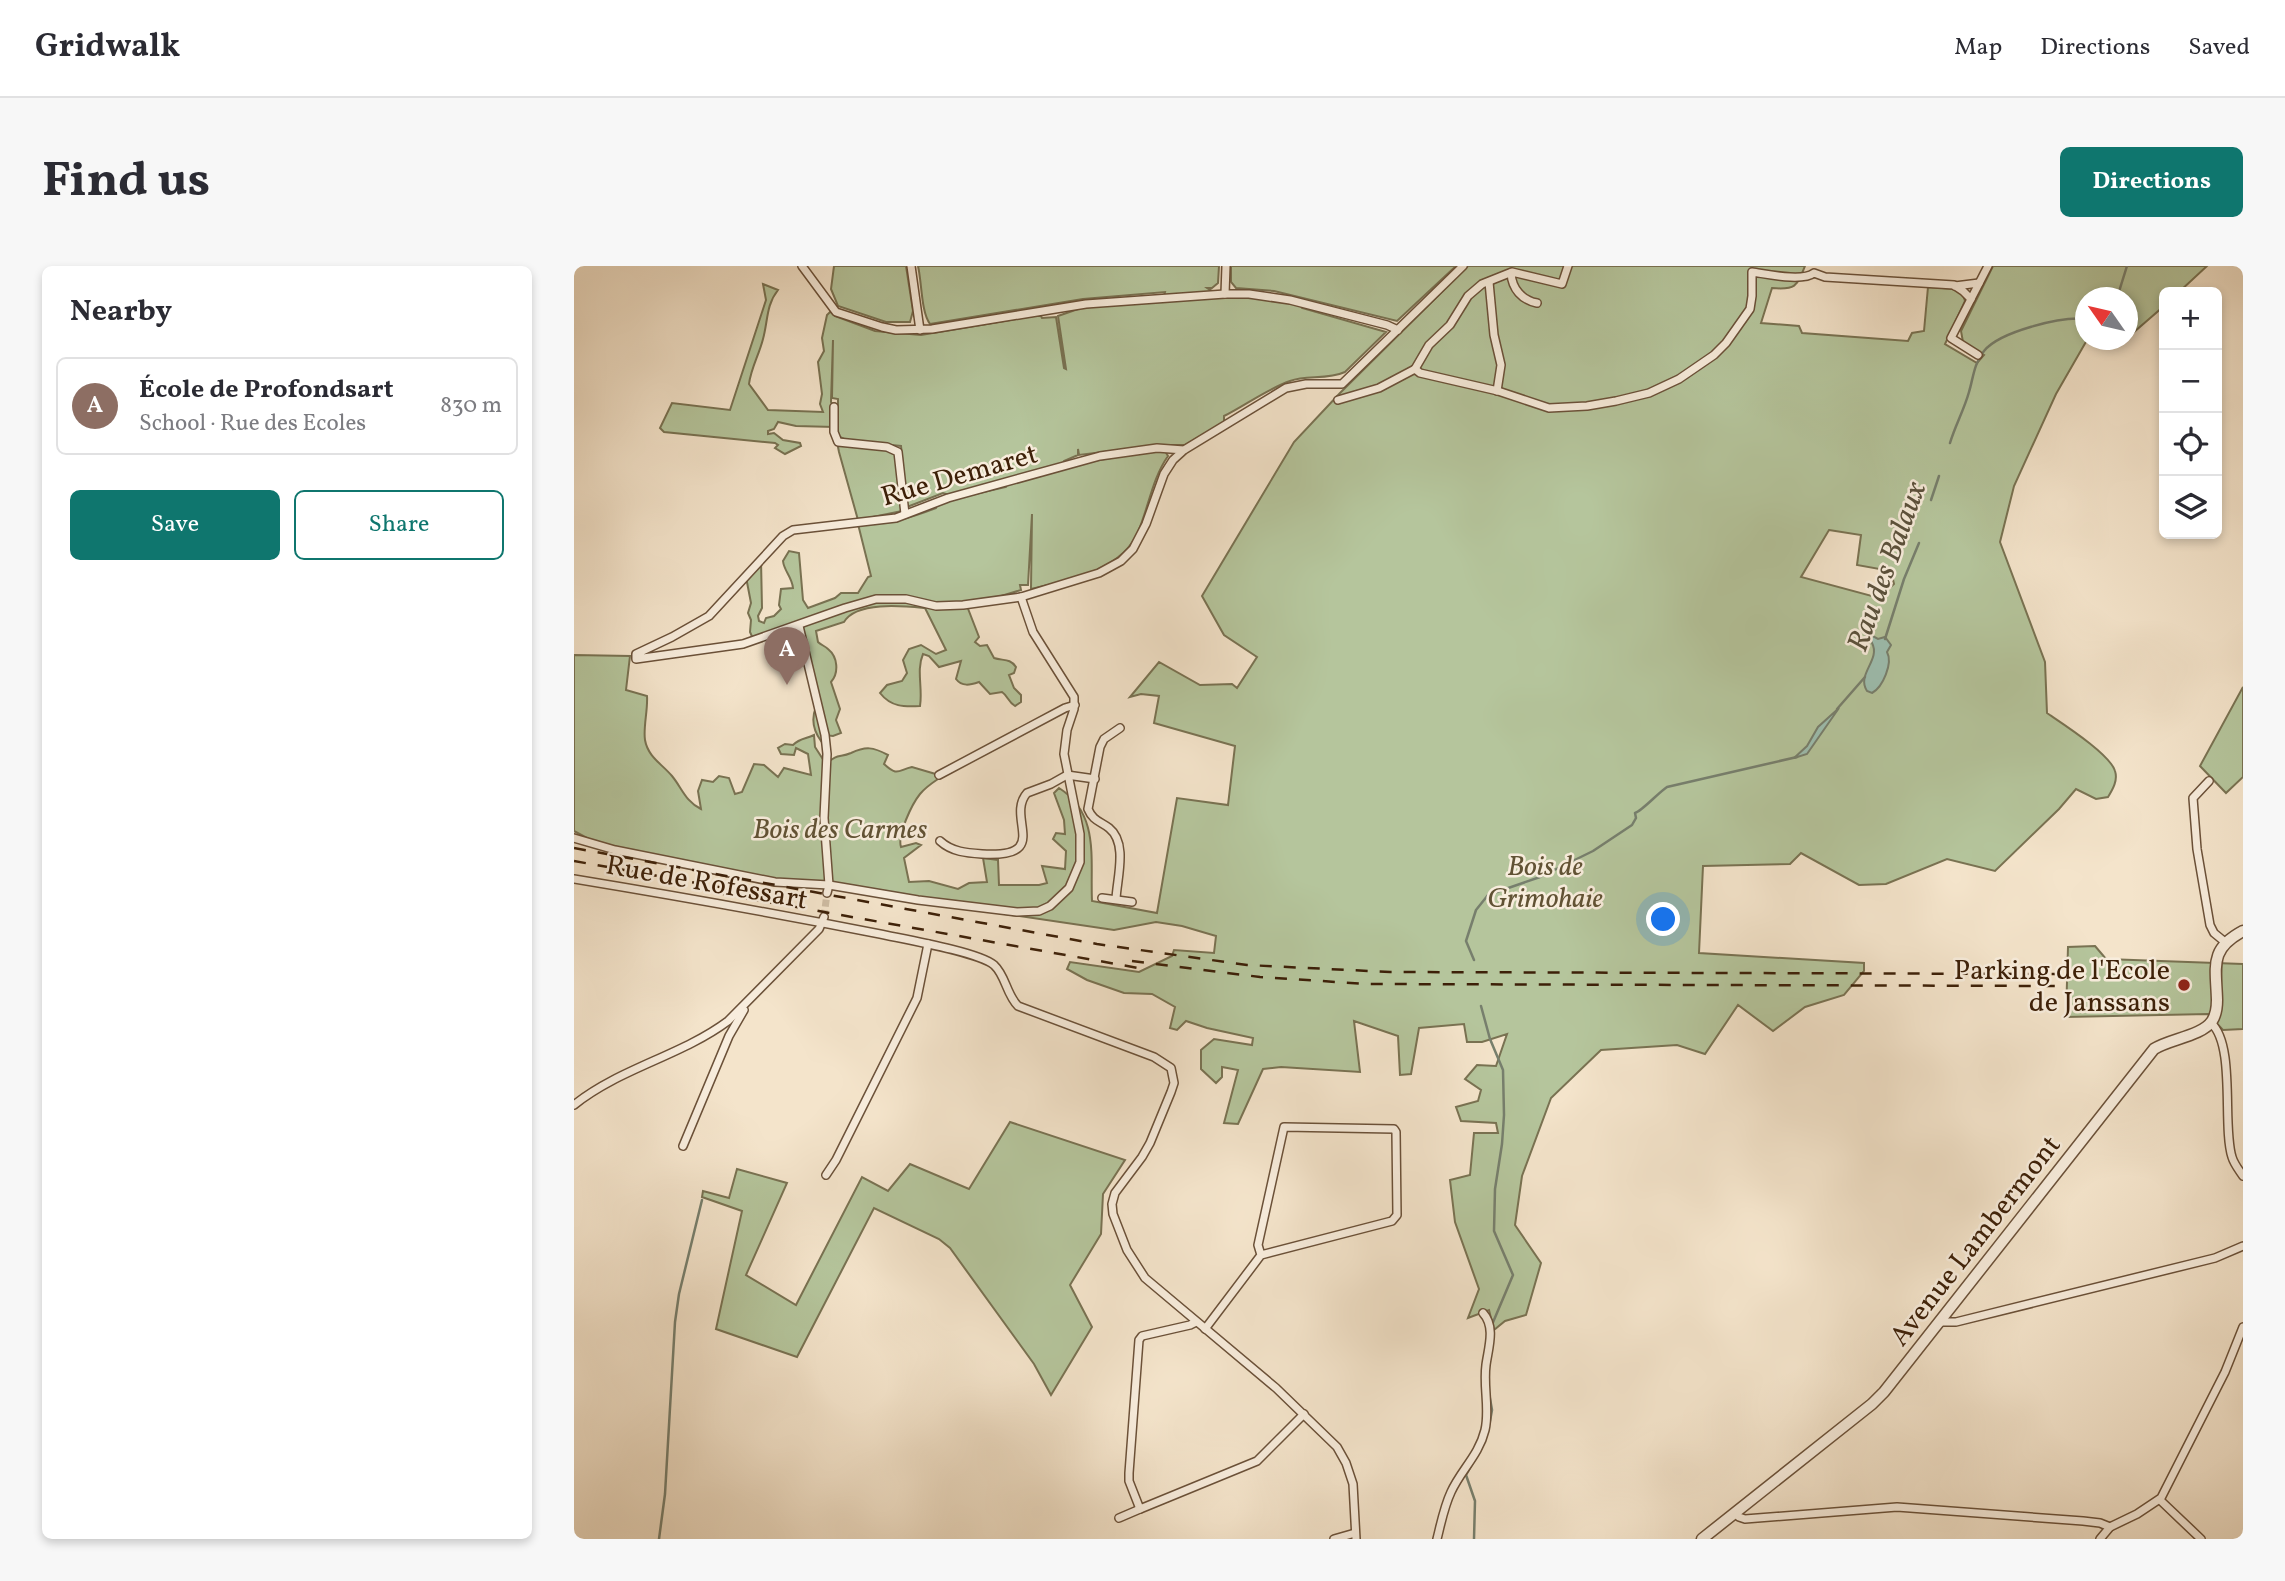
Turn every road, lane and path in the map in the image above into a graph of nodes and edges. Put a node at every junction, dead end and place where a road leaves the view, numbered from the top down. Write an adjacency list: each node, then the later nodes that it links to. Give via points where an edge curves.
1 (802, 266): 16 (street, via 835,312 881,327)
2 (911, 266): 16 (street)
3 (1226, 266): 13 (street)
4 (1463, 266): 17 (street)
5 (1519, 266): 9 (street)
6 (1569, 266): 9 (street, via 1562,284)
7 (1988, 266): 11 (street)
8 (1812, 270): 12 (street, via 1825,277); 20 (street, via 1810,277 1801,278 1752,272 1749,309 1726,343 1679,379 1649,393 1549,408)
9 (1512, 272): 10 (street); 15 (street, via 1517,291)
10 (1489, 282): 19 (street, via 1473,291); 20 (street, via 1501,365)
11 (1979, 283): 12 (street); 14 (street)
12 (1954, 285): 14 (street)
13 (1225, 294): 16 (street, via 1086,304); 17 (street, via 1290,300)
14 (1971, 299): 18 (street, via 1951,338)
15 (1537, 303)
16 (920, 330)
17 (1398, 330): 24 (street, via 1342,384 1286,388)
18 (1978, 355)
19 (1415, 369): 20 (street); 21 (street, via 1378,388)
20 (1497, 391)
21 (1338, 400)
22 (834, 407): 26 (street, via 838,442 898,452)
23 (1169, 448): 24 (street, Rue Demaret); 25 (street); 26 (street, Rue Demaret, via 1074,462)
24 (1184, 450): 25 (street)
25 (1176, 457): 27 (street, via 1164,474 1140,537 1121,561 1099,573)
26 (905, 514): 28 (street, Rue Demaret, via 787,533 709,616 636,659 729,647)
27 (1021, 597): 28 (street, via 940,606 876,599); 29 (street, via 1029,624 1073,693)
28 (799, 626): 38 (street, via 825,735)
29 (1075, 705): 31 (street); 32 (street, via 1065,745)
30 (1120, 728): 33 (street, via 1100,747)
31 (939, 775)
32 (1067, 775): 33 (street); 36 (street, via 1024,796 1023,840 1012,852 964,853); 38 (street, via 1080,834 1080,862 1069,888 1050,906 1017,912)
33 (1095, 779): 40 (street, via 1088,809 1092,818 1118,839 1120,850)
34 (2209, 782): 44 (street, via 2193,798 2196,835 2210,925)
35 (574, 838): 38 (street, via 757,879)
36 (940, 841)
37 (574, 879): 42 (street, Rue de Rofessart)
38 (828, 889)
39 (1102, 898): 40 (street)
40 (1116, 899): 41 (street)
41 (1132, 902)
42 (824, 920): 45 (street, Rue de Rofessart); 46 (street)
43 (2243, 931): 44 (street)
44 (2225, 942): 47 (street, via 2216,960 2217,1009)
45 (928, 943): 50 (street, via 917,998); 55 (street, Rue de Rofessart, via 994,966 1012,1000 1027,1011 1154,1057 1171,1068 1171,1092 1150,1143 1115,1193 1112,1213 1145,1278)
46 (751, 1000): 48 (street, via 711,1033); 49 (street, via 729,1036)
47 (2211, 1023): 51 (street, via 2220,1033 2231,1153); 56 (street, Avenue Lambermont, via 2154,1049)
48 (574, 1105)
49 (683, 1146)
50 (827, 1175)
51 (2243, 1176)
52 (2243, 1246): 56 (street, via 2215,1258 1956,1322)
53 (1261, 1255): 53 (street, via 1258,1245 1284,1127 1394,1129 1397,1215 1392,1222); 58 (street)
54 (1483, 1313): 67 (street, via 1490,1340 1485,1373 1488,1415 1472,1460 1450,1494)
55 (1196, 1322): 58 (street); 61 (street, via 1140,1338 1129,1477)
56 (1940, 1322): 62 (street, Avenue Lambermont, via 1872,1404)
57 (2243, 1327): 60 (street)
58 (1205, 1329): 59 (street)
59 (1304, 1414): 61 (street, via 1257,1461); 65 (street, via 1337,1447 1346,1463 1354,1489)
60 (2160, 1500): 64 (street); 70 (street)
61 (1140, 1509): 63 (street)
62 (1735, 1513): 64 (street, via 1745,1519 1910,1507); 68 (street, Avenue Lambermont)
63 (1119, 1518)
64 (2110, 1527): 69 (street)
65 (1355, 1536): 66 (street)
66 (1334, 1539)
67 (1437, 1539)
68 (1702, 1539)
69 (2100, 1539)
70 (2201, 1539)

